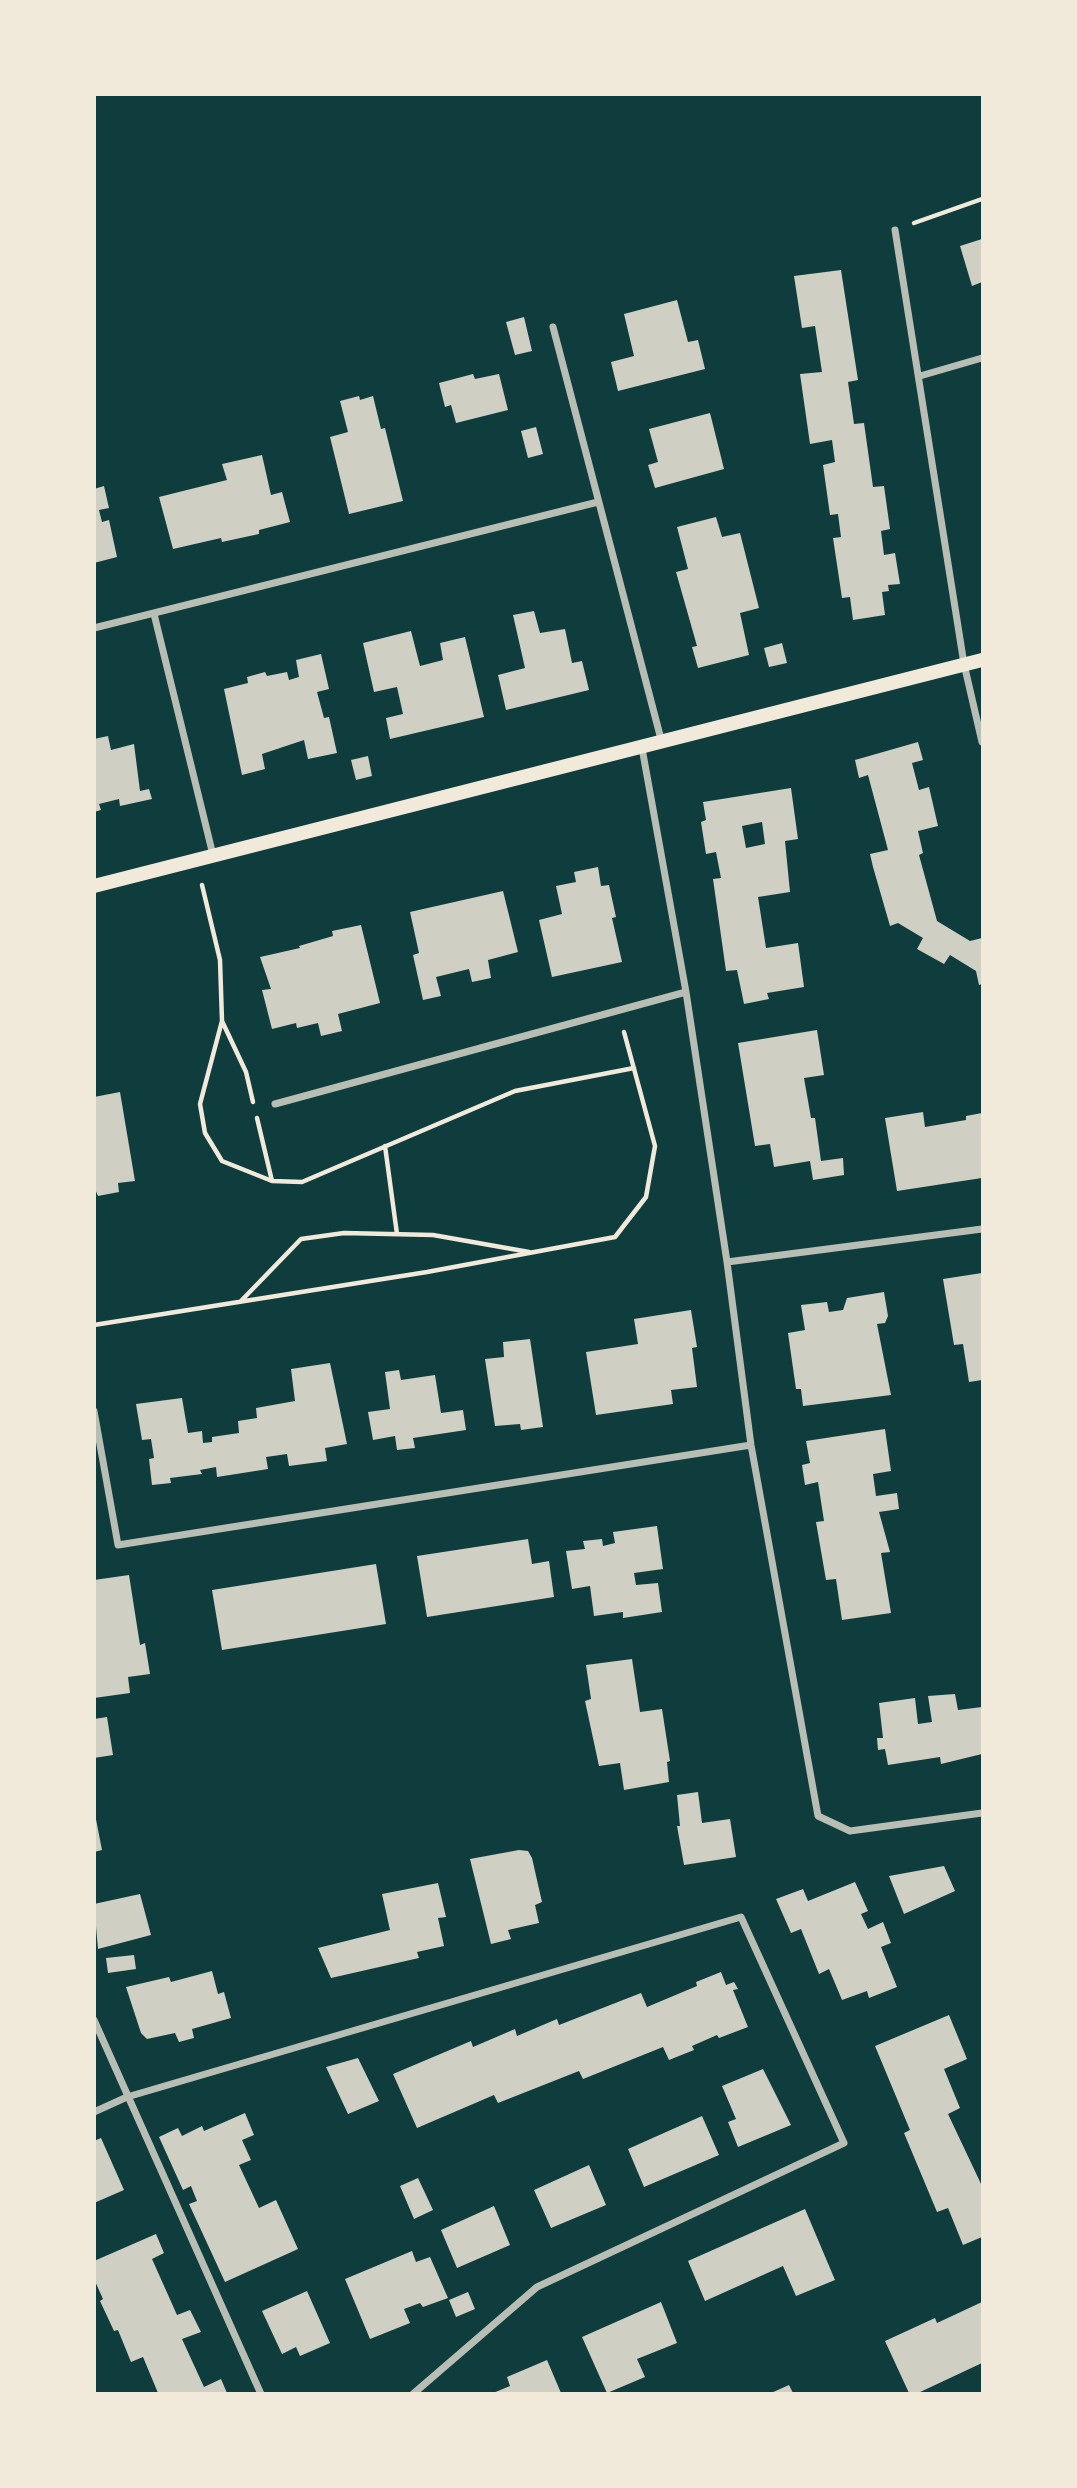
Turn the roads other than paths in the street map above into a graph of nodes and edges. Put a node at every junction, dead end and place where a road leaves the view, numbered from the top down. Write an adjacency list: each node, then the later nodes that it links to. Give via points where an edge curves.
1 (895, 230): 4 (street)
2 (553, 327): 5 (street)
3 (982, 358): 4 (street)
4 (920, 376): 9 (street)
5 (598, 502): 6 (street); 11 (street)
6 (154, 614): 7 (street); 13 (street)
7 (94, 628)
8 (982, 660): 9 (main road)
9 (964, 664): 10 (street); 11 (main road)
10 (982, 742)
11 (662, 743): 12 (main road)
12 (642, 748): 13 (main road); 15 (street)
13 (213, 856): 14 (main road)
14 (94, 886)
15 (686, 992): 16 (street); 18 (street)
16 (275, 1104)
17 (982, 1229): 18 (street)
18 (727, 1262): 20 (street)
19 (94, 1411): 20 (street, via 118,1545)
20 (751, 1445): 21 (street, via 818,1815 850,1831)
21 (982, 1813)
22 (94, 2020): 23 (street)
23 (127, 2097): 24 (street); 25 (street); 26 (street, via 741,1917 844,2143 537,2287)
24 (94, 2112)
25 (261, 2393)
26 (413, 2393)

